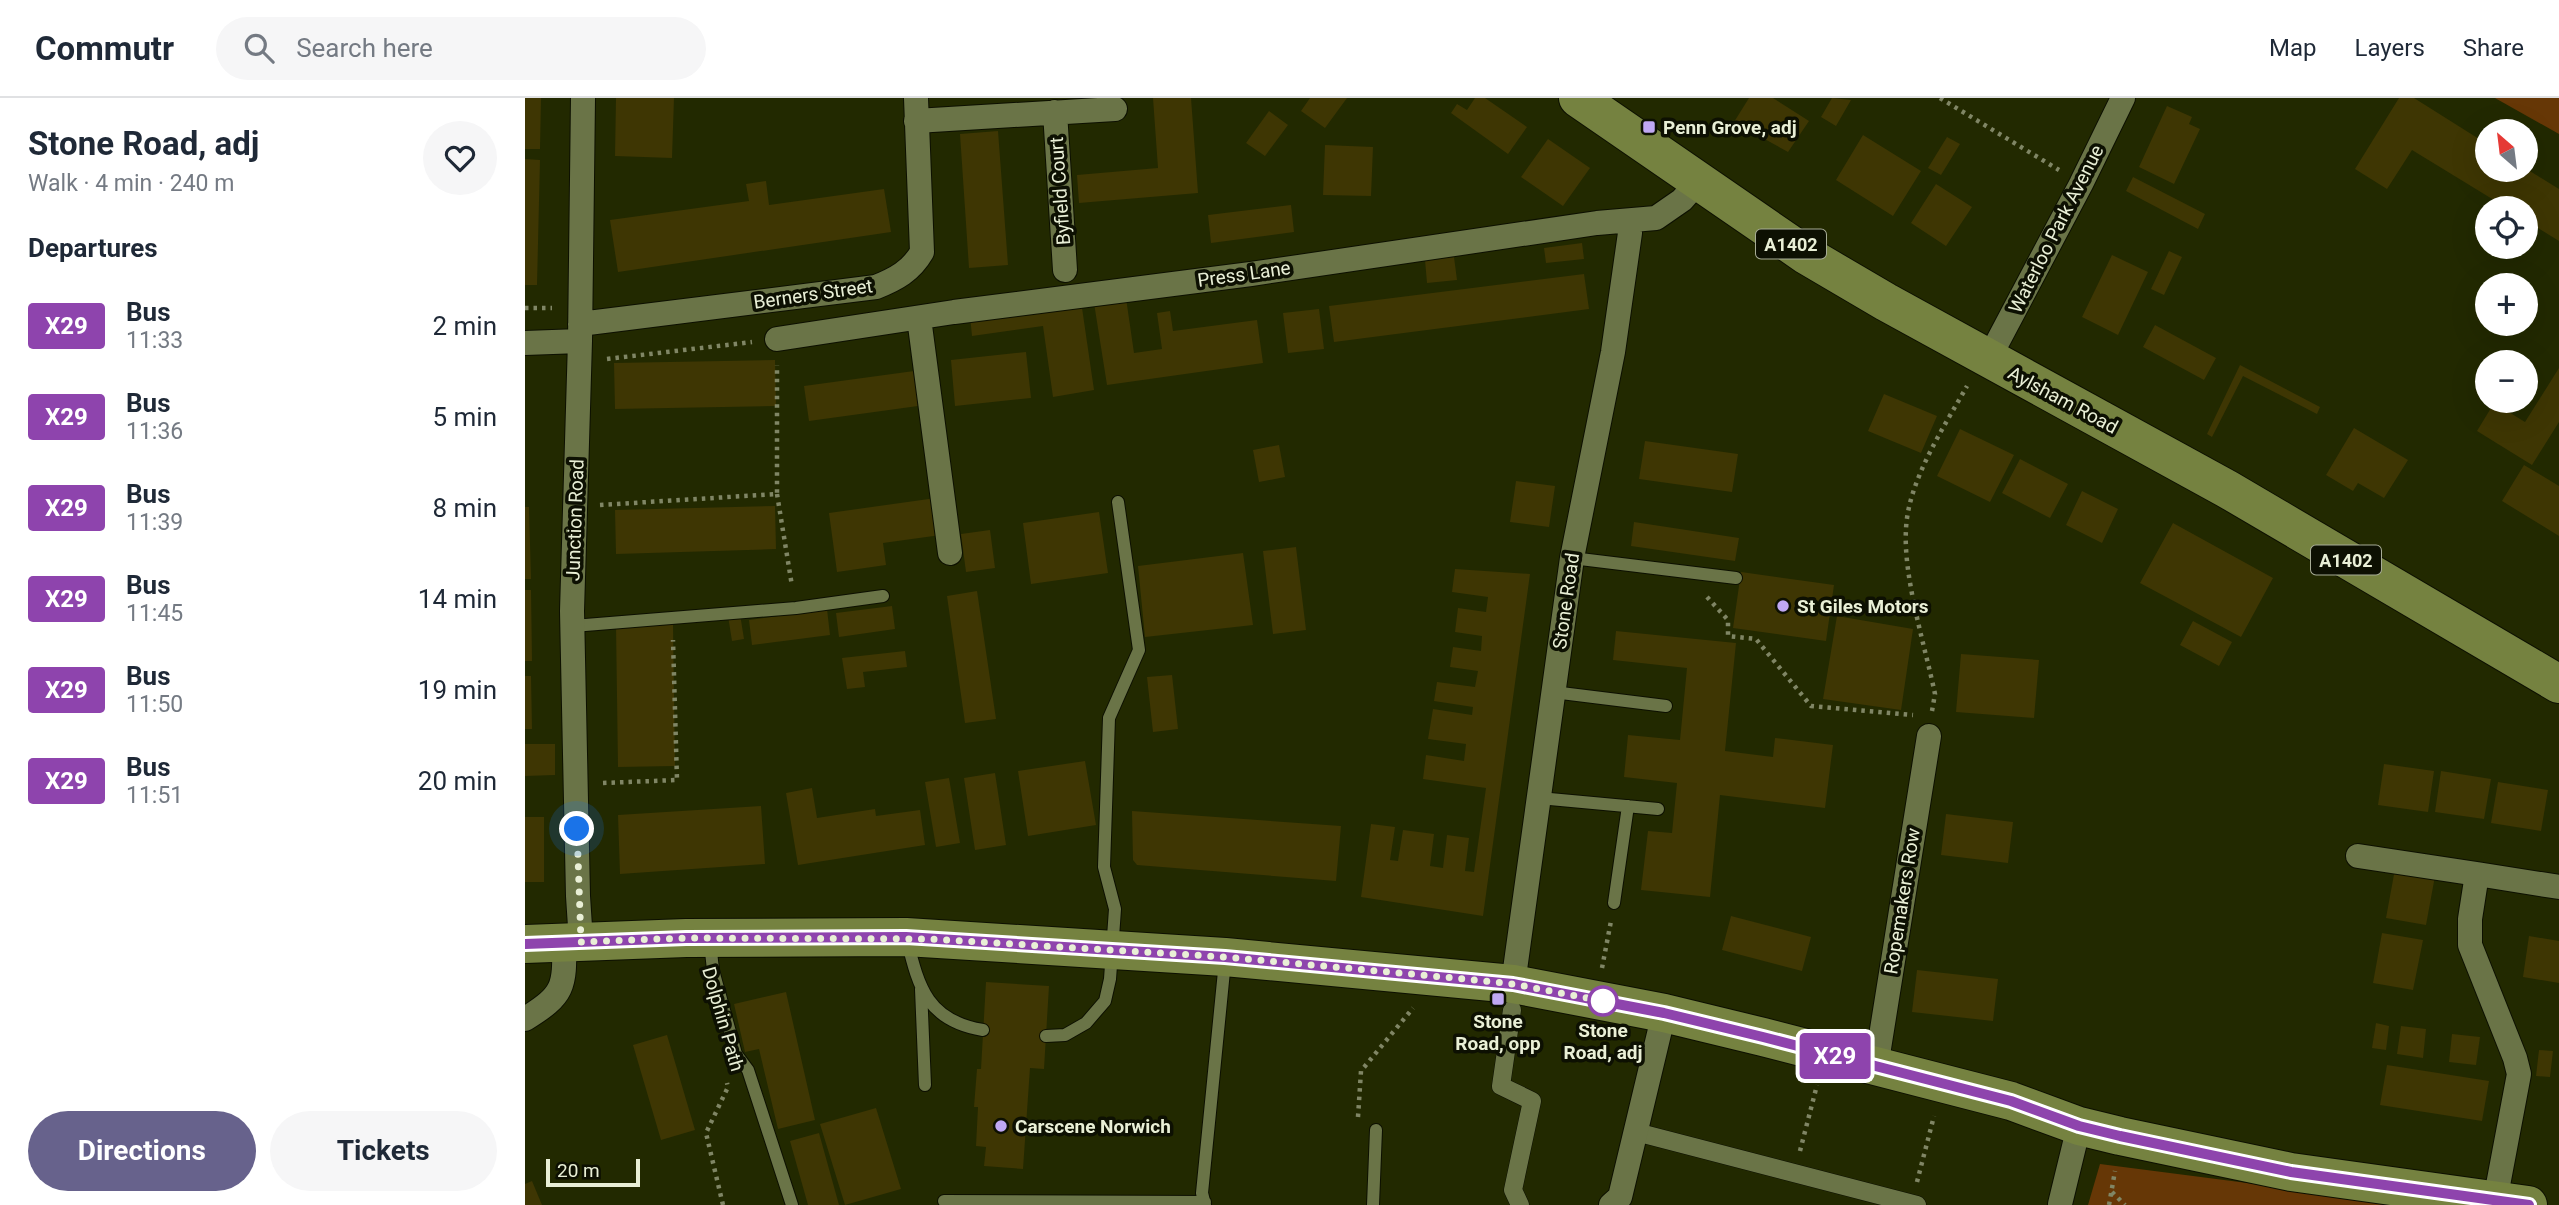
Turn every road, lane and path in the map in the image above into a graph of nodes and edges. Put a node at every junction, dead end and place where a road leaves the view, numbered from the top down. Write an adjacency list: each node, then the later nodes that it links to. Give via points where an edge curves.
1 (583, 98): 15 (street, Junction Road)
2 (1578, 98): 8 (main road, Aylsham Road / A1402)
3 (1940, 98): 9 (path)
4 (2123, 98): 9 (street, Waterloo Park Avenue)
5 (1115, 108): 7 (street, Byfield Court)
6 (916, 110): 7 (street, Byfield Court); 15 (street, Berners Street, via 922,252 915,264 892,281)
7 (1055, 112): 11 (street, Byfield Court)
8 (1698, 182): 10 (street, Press Lane, via 1656,218); 16 (main road, Aylsham Road / A1402, via 1806,255)
9 (2081, 184): 16 (street, Waterloo Park Avenue)
10 (1629, 221): 12 (street, Press Lane); 21 (street, Stone Road, via 1613,352)
11 (1065, 270)
12 (919, 318): 13 (street, Press Lane); 20 (street)
13 (777, 339): 15 (path); 17 (path)
14 (525, 342): 15 (street, Berners Street)
15 (579, 342): 19 (street, Junction Road)
16 (1985, 358): 28 (main road, Aylsham Road / A1402, via 2227,489); 31 (path, via 1933,447 1915,487 1905,528 1907,560 1935,694)
17 (777, 494): 19 (path); 25 (path)
18 (1118, 502): 45 (lane, via 1139,650 1109,718 1104,867 1115,909)
19 (576, 507): 27 (street, Junction Road)
20 (950, 553)
21 (1572, 558): 22 (lane); 29 (street, Stone Road)
22 (1735, 578)
23 (1699, 588): 31 (path, via 1728,620 1728,636 1756,639 1811,706)
24 (883, 596): 25 (lane)
25 (796, 608): 26 (lane)
26 (673, 618): 27 (lane); 32 (path, via 677,780)
27 (573, 626): 32 (street, Junction Road)
28 (2559, 684)
29 (1553, 692): 30 (lane); 33 (street, Stone Road)
30 (1666, 706)
31 (1930, 726): 56 (street, Ropemakers Row)
32 (576, 784): 42 (street, Junction Road)
33 (1539, 798): 34 (lane); 49 (street, Stone Road)
34 (1628, 806): 35 (lane); 39 (lane)
35 (1658, 808)
36 (2358, 856): 37 (street)
37 (2477, 874): 38 (street); 67 (street, via 2469,919 2470,945 2519,1074)
38 (2559, 887)
39 (1614, 903)
40 (906, 937): 41 (main road); 45 (main road); 48 (lane)
41 (709, 938): 42 (main road); 72 (lane, via 736,1054 748,1070)
42 (572, 943): 43 (main road); 51 (street, Junction Road, via 560,991)
43 (525, 944)
44 (1607, 944): 47 (path)
45 (1112, 951): 46 (main road); 54 (lane, via 1105,1001 1086,1023 1065,1035)
46 (1225, 957): 49 (main road); 68 (lane, via 1202,1194)
47 (1602, 970)
48 (921, 989): 53 (lane, via 941,1016); 59 (lane)
49 (1513, 997): 50 (main road); 65 (street, via 1501,1086 1532,1101)
50 (1664, 1013): 56 (main road); 63 (street)
51 (525, 1019)
52 (1404, 1021): 55 (path)
53 (983, 1030)
54 (1046, 1036)
55 (1376, 1051)
56 (1876, 1067): 61 (main road, via 2011,1101)
57 (724, 1074): 71 (path, Dolphin Path, via 728,1087 706,1133)
58 (1818, 1080): 64 (path)
59 (925, 1085)
60 (1935, 1111): 69 (path)
61 (2079, 1126): 67 (main road, via 2291,1172); 70 (street)
62 (1376, 1130): 73 (lane)
63 (1636, 1132): 64 (street); 74 (street, via 1620,1197)
64 (1795, 1173): 69 (street)
65 (1517, 1198)
66 (944, 1201): 68 (lane)
67 (2512, 1203)
68 (1205, 1204)
69 (1915, 1204)
70 (2060, 1204)
71 (723, 1205)
72 (792, 1205)
73 (1373, 1205)
74 (1611, 1205)
75 (2109, 1205): 76 (path, via 2111,1191)
76 (2125, 1205)

